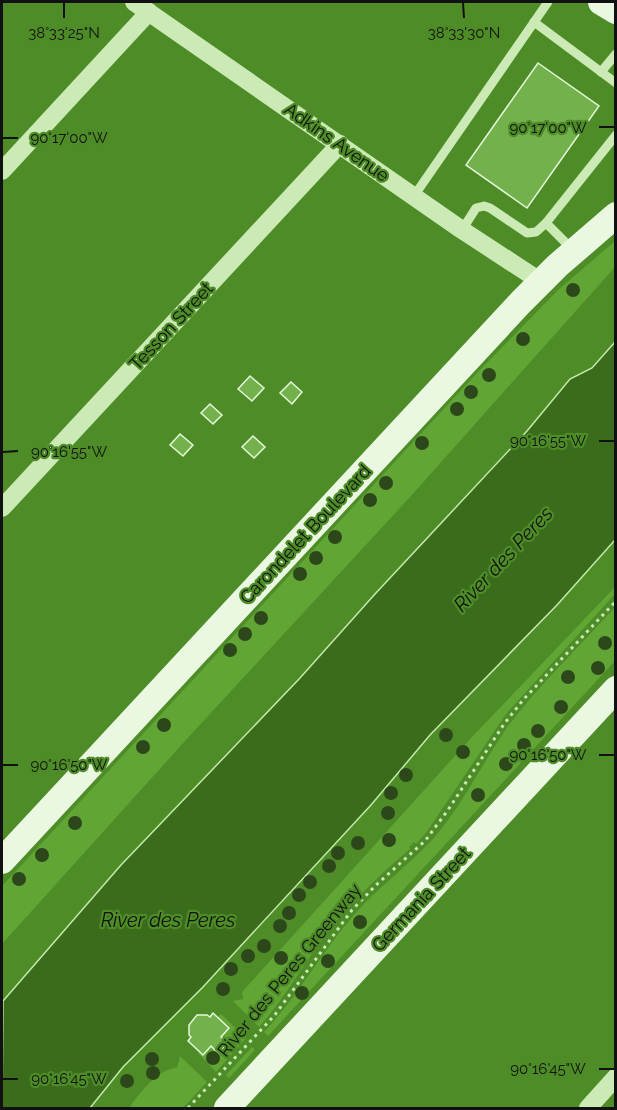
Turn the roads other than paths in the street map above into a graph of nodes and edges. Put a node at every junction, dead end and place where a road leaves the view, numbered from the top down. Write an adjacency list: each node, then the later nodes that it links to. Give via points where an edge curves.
1 (134, 2): 5 (street, Adkins Avenue)
2 (548, 2): 6 (lane)
3 (601, 2): 4 (main road)
4 (615, 11)
5 (149, 12): 11 (street, Adkins Avenue); 12 (street)
6 (534, 22): 8 (lane); 13 (lane)
7 (615, 54): 8 (lane)
8 (601, 72): 9 (lane)
9 (615, 83)
10 (615, 135): 15 (lane)
11 (340, 144): 13 (street, Adkins Avenue); 19 (street, Tesson Street)
12 (2, 171)
13 (414, 196): 16 (street, Adkins Avenue)
14 (615, 214): 17 (main road, Carondelet Boulevard)
15 (546, 223): 16 (lane, via 536,232 527,233 484,206 476,208); 17 (lane)
16 (462, 230): 18 (street, Adkins Avenue)
17 (574, 251): 18 (main road, Carondelet Boulevard)
18 (540, 281): 21 (main road, Carondelet Boulevard)
19 (2, 508)
20 (615, 689): 23 (main road, Germania Street)
21 (2, 861)
22 (615, 1077): 24 (street)
23 (227, 1108)
24 (588, 1108)

